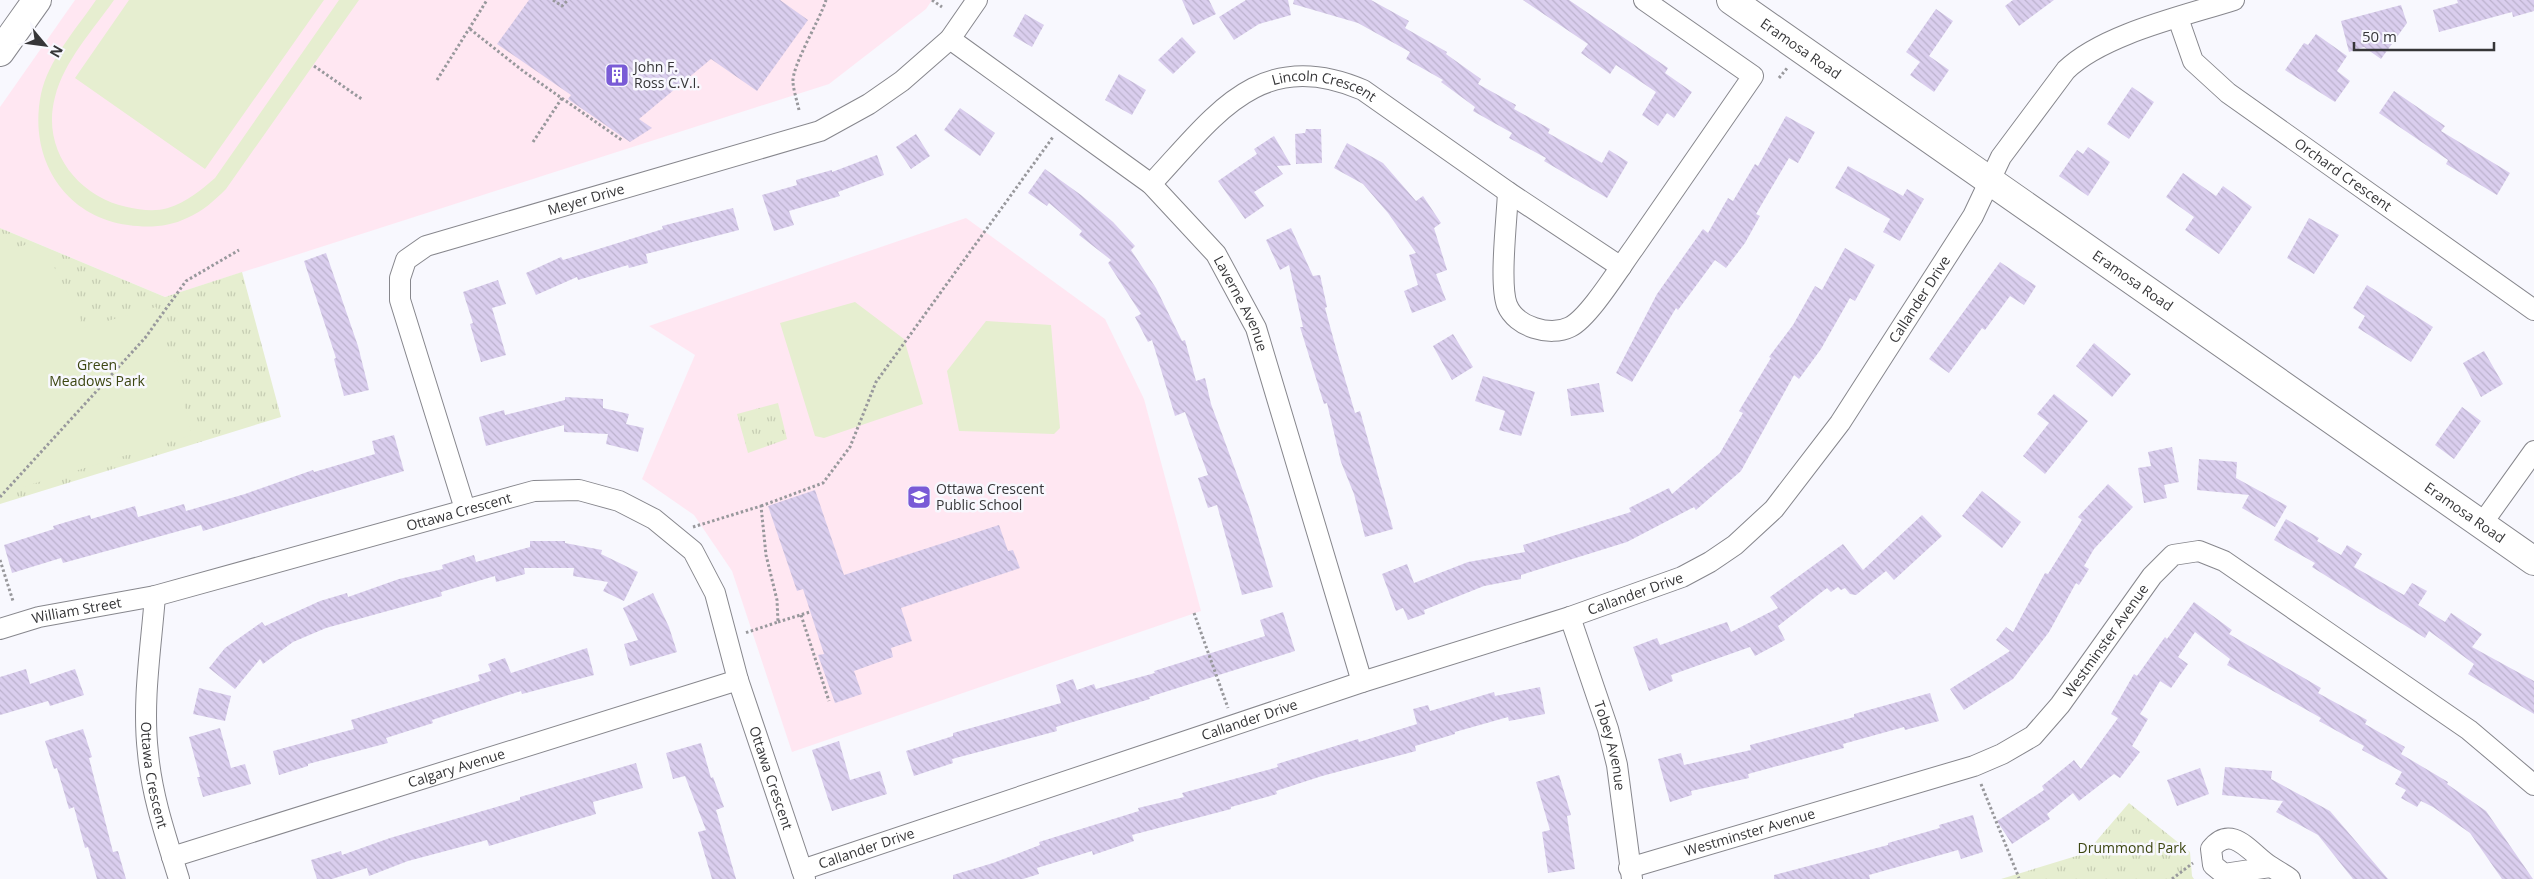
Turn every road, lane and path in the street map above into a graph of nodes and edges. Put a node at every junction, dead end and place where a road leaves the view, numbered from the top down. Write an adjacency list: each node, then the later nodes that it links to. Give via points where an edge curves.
1 (37, 0): 15 (main road)
2 (487, 0): 13 (path)
3 (553, 0): 4 (path, via 562,6)
4 (568, 0)
5 (826, 0): 22 (path, via 822,17 804,48 792,81)
6 (932, 0): 11 (path)
7 (977, 0): 14 (street, Meyer Drive)
8 (1644, 0): 30 (street, via 1753,76)
9 (1731, 0): 26 (main road, Eramosa Road)
10 (2234, 0): 12 (street, Callander Drive)
11 (942, 7)
12 (2178, 18): 26 (street, Callander Drive, via 2110,41 2079,58 2053,84 2001,157); 31 (street, Orchard Crescent, via 2193,62 2228,93)
13 (470, 30): 19 (path); 20 (path)
14 (950, 39): 27 (street, Laverne Avenue); 35 (street, Meyer Drive, via 902,81 820,131 426,246 406,260 400,278 400,300)
15 (0, 52)
16 (314, 66): 21 (path)
17 (1793, 70): 18 (path, via 1788,67)
18 (1779, 78)
19 (437, 80)
20 (562, 98): 24 (path); 25 (path)
21 (363, 100)
22 (799, 110)
23 (1053, 137): 34 (path, via 876,382 850,447 823,483)
24 (622, 141)
25 (533, 142)
26 (1990, 182): 36 (main road, Eramosa Road); 45 (street, Callander Drive, via 1973,216 1840,423 1774,509 1735,545 1682,577)
27 (1151, 184): 28 (street, Lincoln Crescent, via 1237,96 1261,84 1296,76 1343,81 1363,90); 50 (street, Laverne Avenue, via 1216,254 1256,328)
28 (1508, 192): 30 (street, Lincoln Crescent); 30 (street, via 1504,290 1508,306 1524,322 1554,332 1570,327 1584,316)
29 (239, 250): 33 (path, via 186,281 139,344)
30 (1621, 266)
31 (2534, 310)
32 (2534, 451): 36 (street)
33 (0, 497)
34 (761, 506): 37 (path); 46 (path)
35 (465, 509): 37 (street, Ottawa Crescent, via 534,490 580,490 619,501 654,519); 40 (street, Ottawa Crescent)
36 (2482, 525): 39 (main road, Eramosa Road)
37 (672, 534): 48 (street, Ottawa Crescent, via 693,551 715,593)
38 (0, 560): 41 (path)
39 (2534, 561)
40 (155, 596): 47 (street, William Street, via 39,617); 55 (street, Ottawa Crescent, via 146,709 148,752 155,801)
41 (13, 601)
42 (810, 612): 44 (path)
43 (1194, 613): 52 (path)
44 (801, 614): 46 (path); 51 (path)
45 (1570, 617): 50 (street, Callander Drive); 57 (street, Tobey Avenue, via 1617,765)
46 (778, 622): 48 (path)
47 (0, 629)
48 (728, 639): 49 (street, Ottawa Crescent)
49 (738, 680): 55 (street, Calgary Avenue); 58 (street, Ottawa Crescent)
50 (1362, 682): 52 (street, Callander Drive)
51 (829, 701)
52 (1234, 725): 58 (street, Callander Drive)
53 (1974, 766): 54 (street, Westminster Avenue, via 2033,736 2060,706 2152,576 2173,554 2199,551 2224,561 2469,730); 57 (street, Westminster Avenue); 59 (path)
54 (2534, 785)
55 (172, 857): 60 (street, Ottawa Crescent)
56 (2270, 866): 61 (street)
57 (1631, 873)
58 (803, 874)
59 (2019, 878)
60 (179, 879)
61 (2290, 879)

